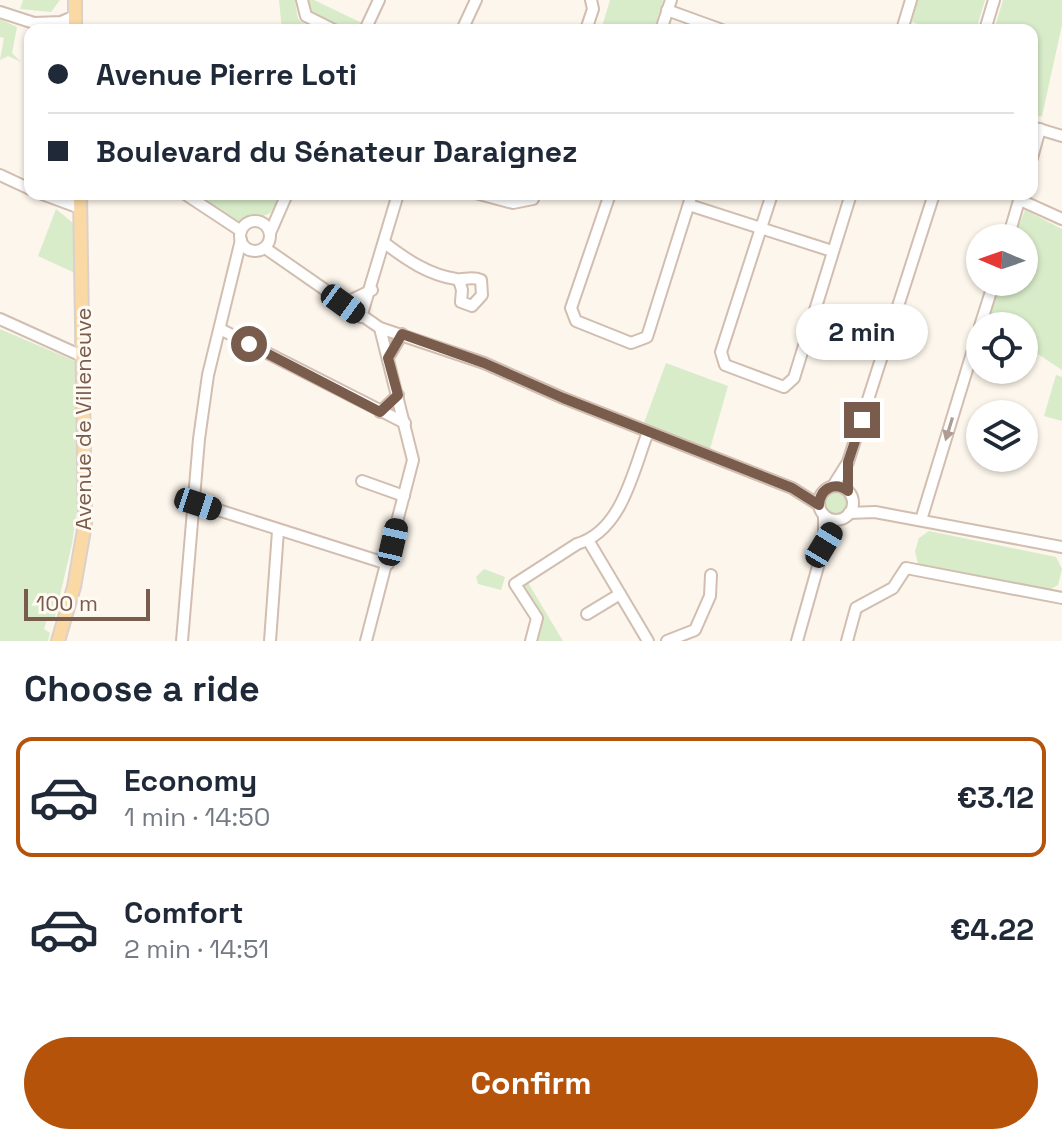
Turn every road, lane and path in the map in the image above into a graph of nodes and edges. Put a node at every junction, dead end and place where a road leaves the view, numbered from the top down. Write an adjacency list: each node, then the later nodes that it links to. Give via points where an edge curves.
1 (75, 0): 10 (main road)
2 (302, 0): 13 (street, via 306,16)
3 (379, 0): 14 (street)
4 (476, 0): 15 (street)
5 (911, 0): 18 (street)
6 (994, 0): 19 (street)
7 (593, 3): 16 (street)
8 (669, 5): 17 (street)
9 (0, 12): 11 (street)
10 (75, 23): 12 (street)
11 (30, 24)
12 (52, 24)
13 (322, 24)
14 (368, 24)
15 (465, 24)
16 (588, 24)
17 (709, 24)
18 (904, 24)
19 (987, 24)
20 (1038, 129): 21 (street)
21 (1062, 136)
22 (0, 175): 23 (street)
23 (24, 186)
24 (58, 200): 38 (street)
25 (80, 200): 38 (main road, Avenue de Villeneuve)
26 (193, 200): 45 (street)
27 (284, 200): 39 (street)
28 (397, 200): 46 (street)
29 (502, 200): 30 (street)
30 (528, 200)
31 (608, 200): 32 (street, via 571,308 576,321 631,343 647,337)
32 (690, 200): 43 (street)
33 (770, 200): 43 (street)
34 (849, 200): 48 (street)
35 (932, 200): 65 (street)
36 (1019, 200): 42 (street)
37 (1026, 200): 40 (street)
38 (80, 208): 58 (main road, Avenue de Villeneuve)
39 (277, 214): 41 (street); 44 (street)
40 (1062, 219)
41 (263, 223): 44 (street); 45 (street, via 250,222)
42 (1012, 224)
43 (762, 228): 48 (street); 48 (street, via 721,352 725,365 784,387 794,378)
44 (270, 233): 47 (street)
45 (241, 235): 47 (street); 49 (street)
46 (386, 244): 50 (street, via 413,264); 51 (street)
47 (260, 249): 49 (street); 52 (street)
48 (832, 251)
49 (236, 263): 56 (street)
50 (459, 280)
51 (372, 290): 52 (street); 53 (street)
52 (343, 304): 53 (street)
53 (361, 317): 55 (street)
54 (0, 319): 58 (street)
55 (380, 328): 57 (street); 59 (street)
56 (220, 329): 62 (street); 71 (street, via 208,375)
57 (402, 334): 59 (street); 64 (street)
58 (84, 357): 85 (main road, Avenue de Villeneuve, via 85,524)
59 (388, 358): 61 (street)
60 (966, 373): 75 (street, one-way to 75)
61 (398, 395): 62 (street); 63 (street)
62 (380, 412): 63 (street)
63 (405, 423): 69 (street, via 413,460)
64 (648, 432): 67 (street); 77 (street, via 613,519)
65 (848, 462): 68 (street); 70 (street)
66 (362, 481): 69 (street)
67 (792, 488): 68 (street); 72 (street)
68 (828, 489): 70 (street); 72 (street)
69 (404, 496): 80 (street)
70 (850, 496): 73 (street); 74 (street)
71 (193, 502): 76 (street); 86 (street)
72 (822, 510): 74 (street); 78 (street)
73 (875, 512): 74 (street); 75 (street)
74 (844, 516): 78 (street)
75 (921, 520): 79 (street)
76 (278, 531): 80 (street); 87 (street)
77 (588, 540): 82 (street); 89 (street, via 515,584 537,618)
78 (824, 545): 92 (street)
79 (1062, 547)
80 (388, 564): 88 (street)
81 (711, 575): 91 (street, via 710,596 695,630)
82 (620, 594): 84 (street); 90 (street)
83 (1062, 598): 93 (street, via 906,568 893,588 856,608)
84 (587, 614)
85 (58, 641)
86 (182, 641)
87 (270, 641)
88 (366, 641)
89 (531, 641)
90 (648, 641)
91 (667, 641)
92 (797, 641)
93 (847, 641)

